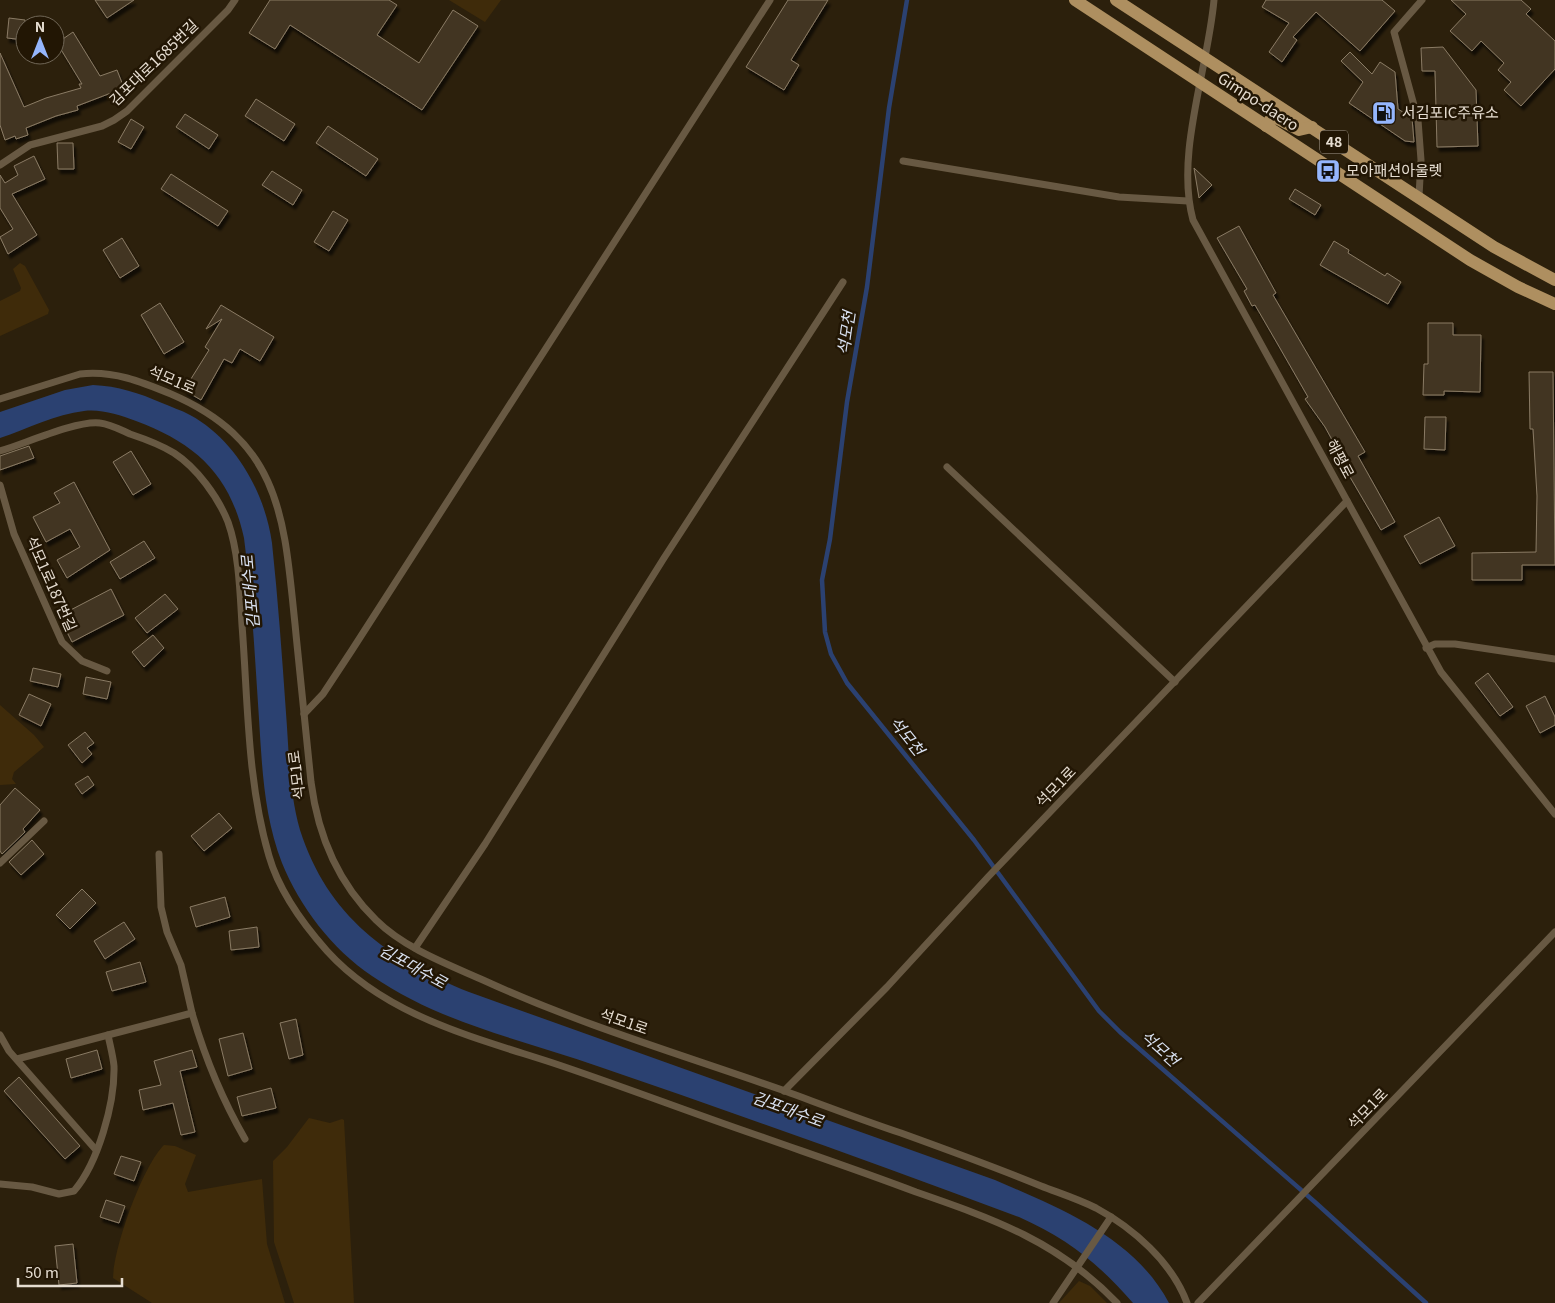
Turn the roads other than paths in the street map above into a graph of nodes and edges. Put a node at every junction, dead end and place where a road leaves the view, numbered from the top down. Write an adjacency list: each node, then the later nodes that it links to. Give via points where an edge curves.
1 (234, 0): 12 (lane, 김포대로1685번길, via 181,58 114,120 30,145)
2 (770, 0): 27 (lane, via 347,657)
3 (1075, 0): 8 (main road, Gimpo-daero / 48)
4 (1116, 0): 7 (main road, Gimpo-daero / 48)
5 (1214, 0): 7 (lane, 해평로)
6 (1422, 0): 13 (lane, via 1394,32 1418,120)
7 (1206, 59): 8 (lane, 해평로); 10 (main road, Gimpo-daero / 48)
8 (1201, 84): 9 (main road, Gimpo-daero / 48); 14 (lane, 해평로, via 1191,128)
9 (1266, 126): 10 (main road, via 1276,118 1299,130); 17 (main road, Gimpo-daero / 48, via 1470,260)
10 (1312, 127): 13 (main road, Gimpo-daero / 48)
11 (903, 161): 14 (lane, via 1119,197)
12 (0, 165)
13 (1419, 196): 15 (main road, Gimpo-daero / 48, via 1494,247)
14 (1188, 201): 22 (lane, 해평로, via 1198,233 1291,396)
15 (1555, 280)
16 (843, 282): 33 (lane, via 664,558 485,844)
17 (1555, 304)
18 (0, 399): 27 (lane, 석모1로, via 80,374 103,373 163,391 199,407 226,425 266,476 280,512 289,561)
19 (0, 451): 43 (lane, via 78,425 100,423 170,450 190,466 214,498 227,520 233,539 254,783 270,860 288,897 314,935 363,984 397,1006 453,1030 593,1076 962,1208 1039,1241)
20 (947, 466): 26 (lane)
21 (0, 485): 25 (lane, 석모1로187번길, via 17,541 62,642 82,661)
22 (1346, 501): 23 (lane, 해평로); 26 (lane, 석모1로)
23 (1426, 648): 24 (lane, via 1435,644 1455,644); 28 (lane, 해평로, via 1461,699)
24 (1555, 659)
25 (107, 671)
26 (1175, 682): 38 (lane, 석모1로, via 1003,861 933,939)
27 (304, 714): 33 (lane, 석모1로, via 317,818 336,868 350,891 378,922)
28 (1555, 814)
29 (44, 821): 31 (lane)
30 (159, 854): 34 (lane, via 161,907 186,981)
31 (0, 863)
32 (1555, 932): 47 (lane, 석모1로)
33 (415, 948): 38 (lane, 석모1로, via 588,1024)
34 (192, 1013): 36 (lane); 39 (lane, via 210,1068)
35 (0, 1035): 37 (lane)
36 (108, 1036): 37 (lane); 40 (lane, via 114,1064 113,1080 106,1121)
37 (17, 1059): 40 (lane)
38 (784, 1091): 42 (lane, 석모1로, via 997,1167)
39 (245, 1139)
40 (96, 1150): 41 (lane, via 74,1191 59,1194)
41 (0, 1184)
42 (1111, 1217): 43 (lane); 46 (lane, 석모1로, via 1160,1260 1179,1285)
43 (1078, 1265): 44 (lane); 45 (lane)
44 (1053, 1303)
45 (1117, 1303)
46 (1186, 1303)
47 (1198, 1303)

